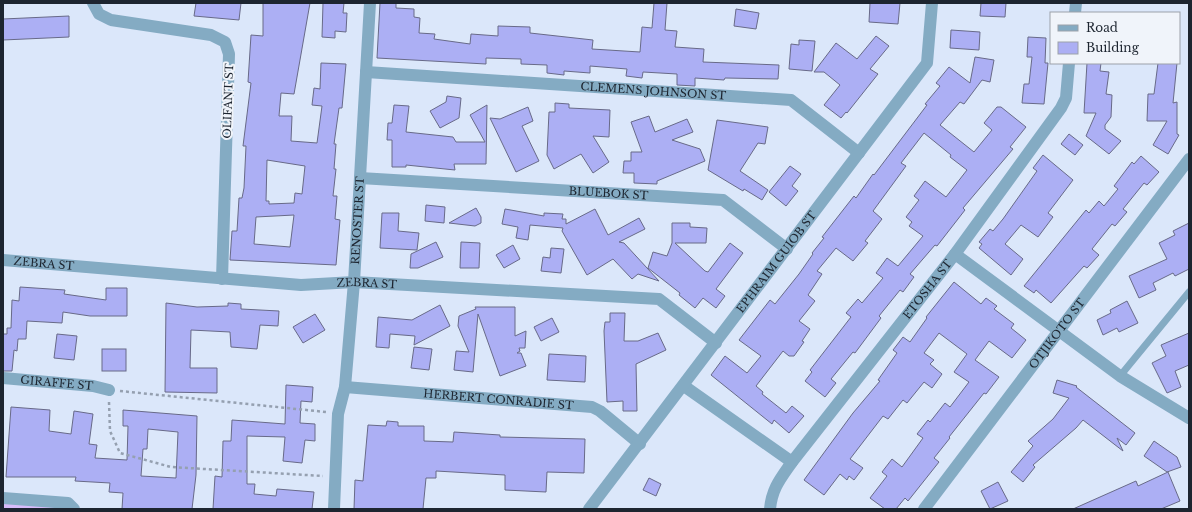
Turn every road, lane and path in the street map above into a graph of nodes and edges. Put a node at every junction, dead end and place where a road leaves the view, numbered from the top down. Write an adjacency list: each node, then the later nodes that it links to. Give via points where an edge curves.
1 (93, 3): 12 (street, OLIFANT ST, via 99,14 111,20 211,36 225,42 229,54)
2 (370, 3): 5 (street, RENOSTER ST)
3 (932, 3): 6 (street, EPHRAIM GUIOB ST, via 927,64)
4 (1070, 64): 10 (street, ETOSHA ST, via 1066,98 1061,108)
5 (366, 72): 6 (street, CLEMENS JOHNSON ST, via 792,100); 8 (street, RENOSTER ST)
6 (859, 153): 9 (street, EPHRAIM GUIOB ST)
7 (1189, 159): 15 (street, OTJIKOTO ST)
8 (360, 178): 9 (street, BLUEBOK ST, via 723,200); 13 (street, RENOSTER ST)
9 (787, 249): 16 (street, EPHRAIM GUIOB ST)
10 (955, 254): 15 (street); 25 (street, ETOSHA ST)
11 (3, 260): 12 (street, ZEBRA ST)
12 (222, 279): 13 (street, ZEBRA ST, via 301,285)
13 (354, 282): 16 (street, ZEBRA ST, via 659,299); 20 (street, RENOSTER ST)
14 (1189, 292): 17 (lane)
15 (1059, 332): 17 (street); 32 (street, OTJIKOTO ST)
16 (716, 342): 19 (street, EPHRAIM GUIOB ST)
17 (1120, 376): 23 (street)
18 (3, 378): 21 (street, GIRAFFE ST, via 94,386)
19 (684, 386): 24 (street, EPHRAIM GUIOB ST); 25 (street)
20 (345, 387): 22 (street, RENOSTER ST); 24 (street, HERBERT CONRADIE ST, via 592,407)
21 (109, 390): 22 (path); 26 (path, via 110,432 120,453 171,467)
22 (338, 414): 26 (street, RENOSTER ST)
23 (1189, 418)
24 (640, 444): 30 (street, EPHRAIM GUIOB ST)
25 (792, 462): 31 (street, ETOSHA ST, via 771,496)
26 (336, 477): 29 (street, RENOSTER ST)
27 (3, 498): 28 (street, via 68,503)
28 (74, 509)
29 (334, 509)
30 (589, 509)
31 (770, 509)
32 (924, 509)

